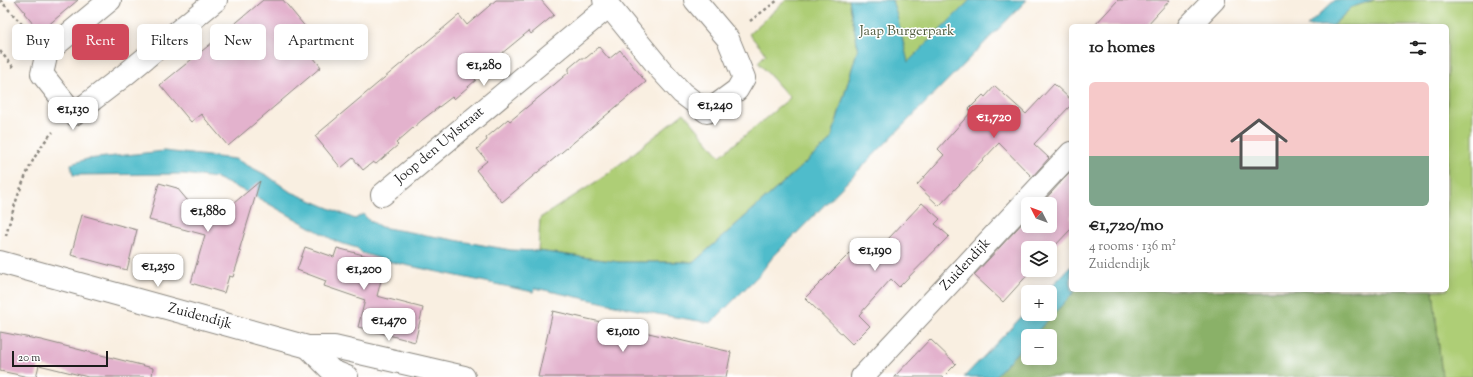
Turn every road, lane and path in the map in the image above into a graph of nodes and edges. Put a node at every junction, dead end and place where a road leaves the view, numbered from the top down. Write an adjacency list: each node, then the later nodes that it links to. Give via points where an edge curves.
1 (0, 0): 8 (path)
2 (110, 0): 10 (street)
3 (216, 0): 13 (street)
4 (695, 0): 11 (street, Joop den Uylstraat)
5 (778, 0): 11 (path)
6 (1214, 0): 9 (street)
7 (606, 3): 11 (street, Joop den Uylstraat, via 666,76 682,93 707,112 737,90 744,78); 15 (street, Joop den Uylstraat)
8 (22, 24)
9 (1192, 24)
10 (64, 38)
11 (728, 38)
12 (45, 60): 13 (street, via 42,74)
13 (74, 114): 16 (path, via 44,141 12,211)
14 (1069, 155): 21 (street, Zuidendijk)
15 (382, 195)
16 (5, 239)
17 (0, 262): 18 (street, Zuidendijk)
18 (308, 347): 19 (street, Zuidendijk, via 332,371); 20 (street, Zuidendijk, via 334,347)
19 (347, 377)
20 (464, 377)
21 (862, 377)

